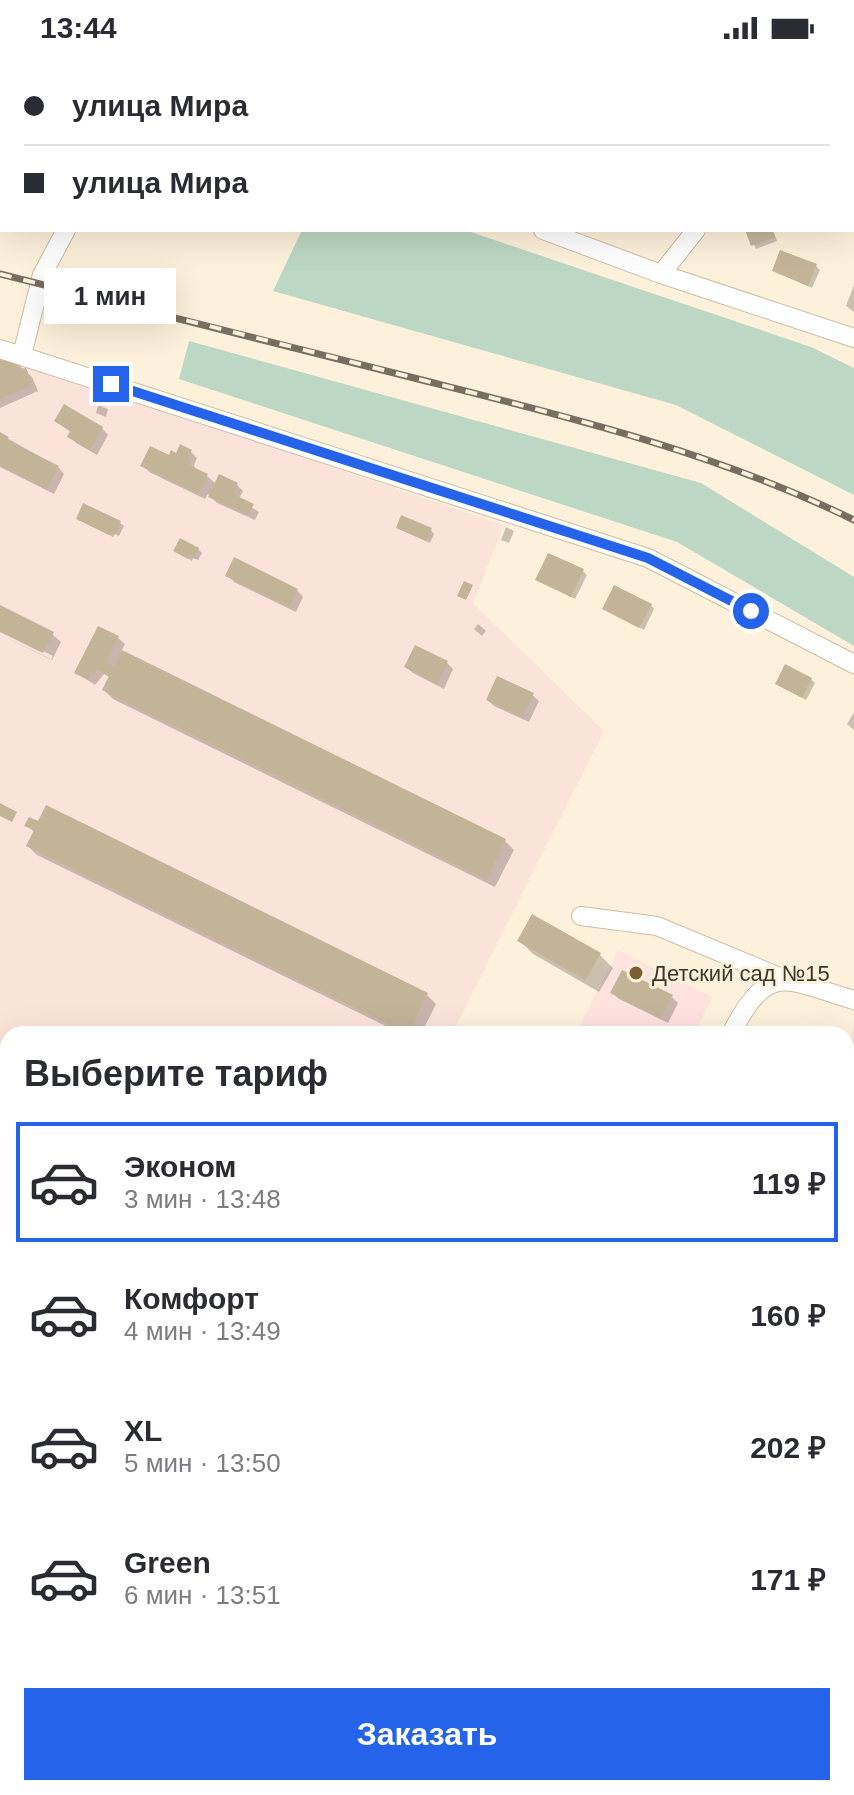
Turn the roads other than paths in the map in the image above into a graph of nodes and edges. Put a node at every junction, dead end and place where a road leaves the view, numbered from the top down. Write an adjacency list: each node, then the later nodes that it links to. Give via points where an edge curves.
1 (65, 232): 7 (street, via 42,275)
2 (548, 232): 4 (street)
3 (694, 232): 4 (street)
4 (661, 274): 5 (street)
5 (854, 338)
6 (0, 349): 7 (street)
7 (22, 355): 8 (street, via 648,558)
8 (854, 664)
9 (581, 916): 10 (street, via 657,926)
10 (789, 981): 11 (street); 12 (street, via 769,983 748,1002)
11 (854, 1000)
12 (735, 1026)

